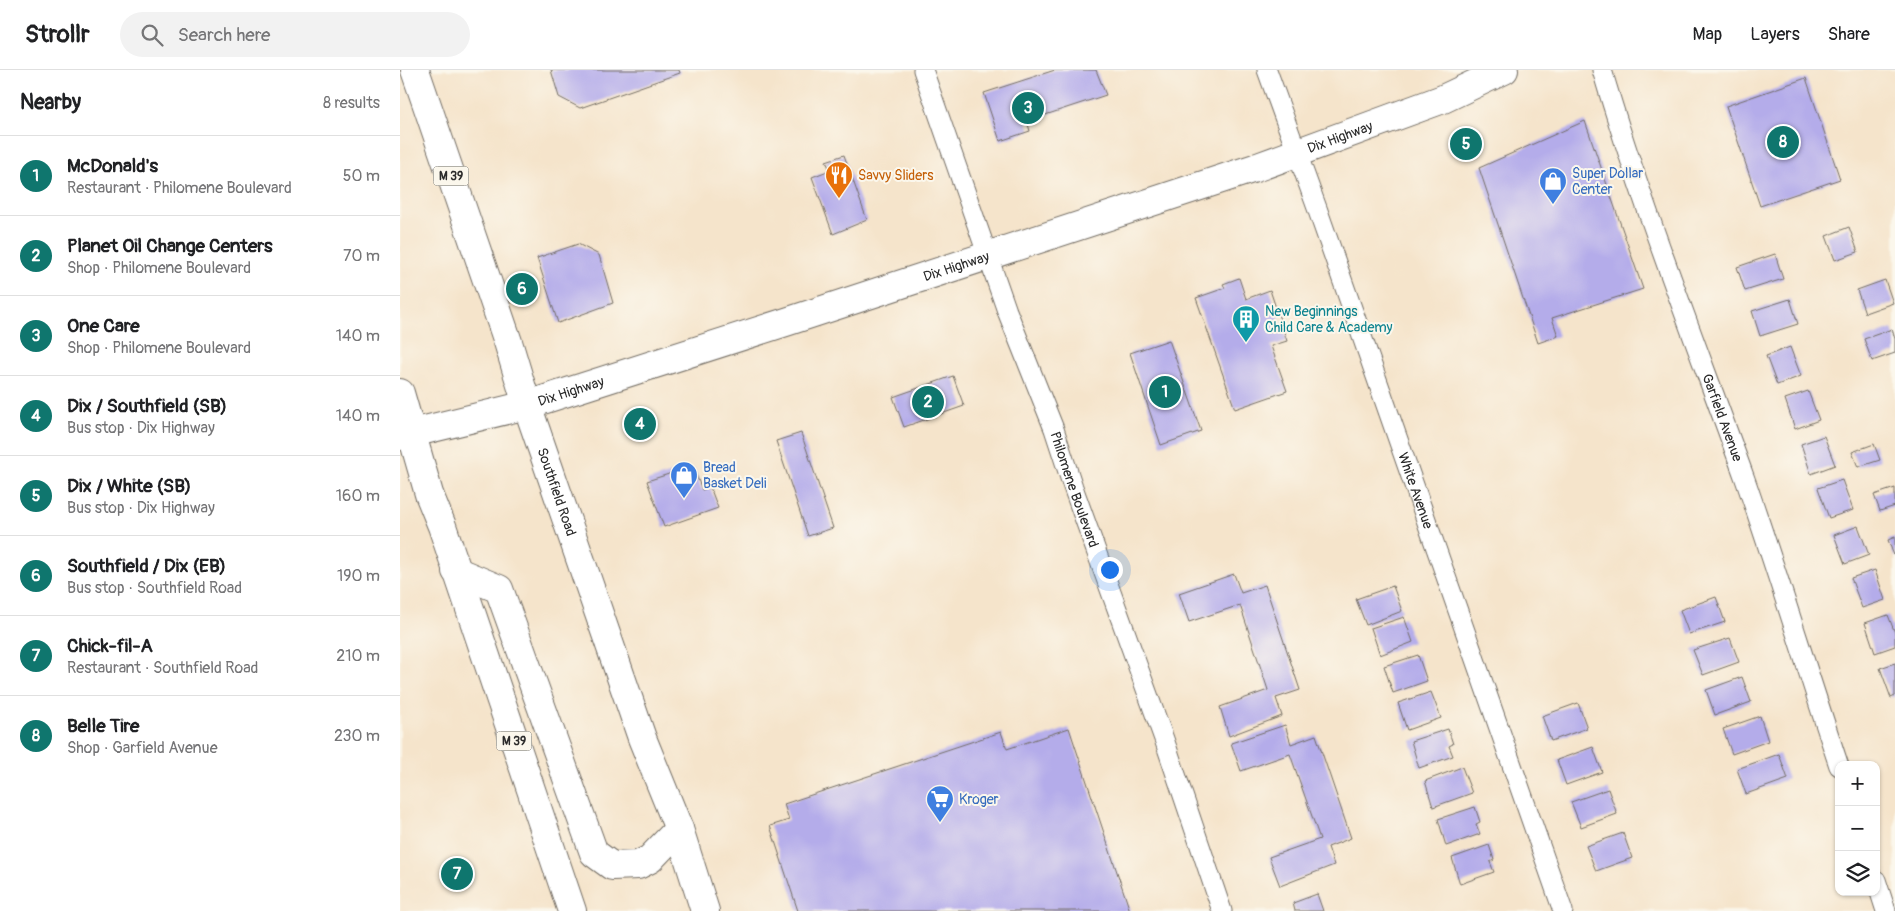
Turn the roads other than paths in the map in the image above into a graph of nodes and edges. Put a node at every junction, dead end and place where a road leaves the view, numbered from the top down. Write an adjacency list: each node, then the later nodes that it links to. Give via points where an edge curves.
1 (415, 70): 9 (main road, Southfield Road / M 39)
2 (923, 70): 7 (street, Philomene Boulevard)
3 (1267, 70): 6 (street, White Avenue)
4 (1504, 70): 6 (main road, Dix Highway, via 1443,99)
5 (1602, 70): 12 (street, Garfield Avenue, via 1681,306 1745,480)
6 (1297, 154): 7 (main road, Dix Highway); 18 (street, White Avenue)
7 (987, 256): 9 (main road, Dix Highway); 17 (street, Philomene Boulevard, via 1054,429)
8 (400, 393): 10 (main road, M 39)
9 (527, 405): 10 (main road, Dix Highway); 13 (main road, Southfield Road / M 39, via 642,738)
10 (406, 434): 11 (main road, M 39)
11 (456, 571): 13 (main road, via 499,589 594,853 612,866 638,865 650,859); 15 (main road, M 39)
12 (1837, 761)
13 (679, 828): 16 (main road, Southfield Road / M 39)
14 (1880, 892): 19 (street)
15 (572, 911)
16 (705, 911)
17 (1222, 911)
18 (1563, 911)
19 (1886, 911)

